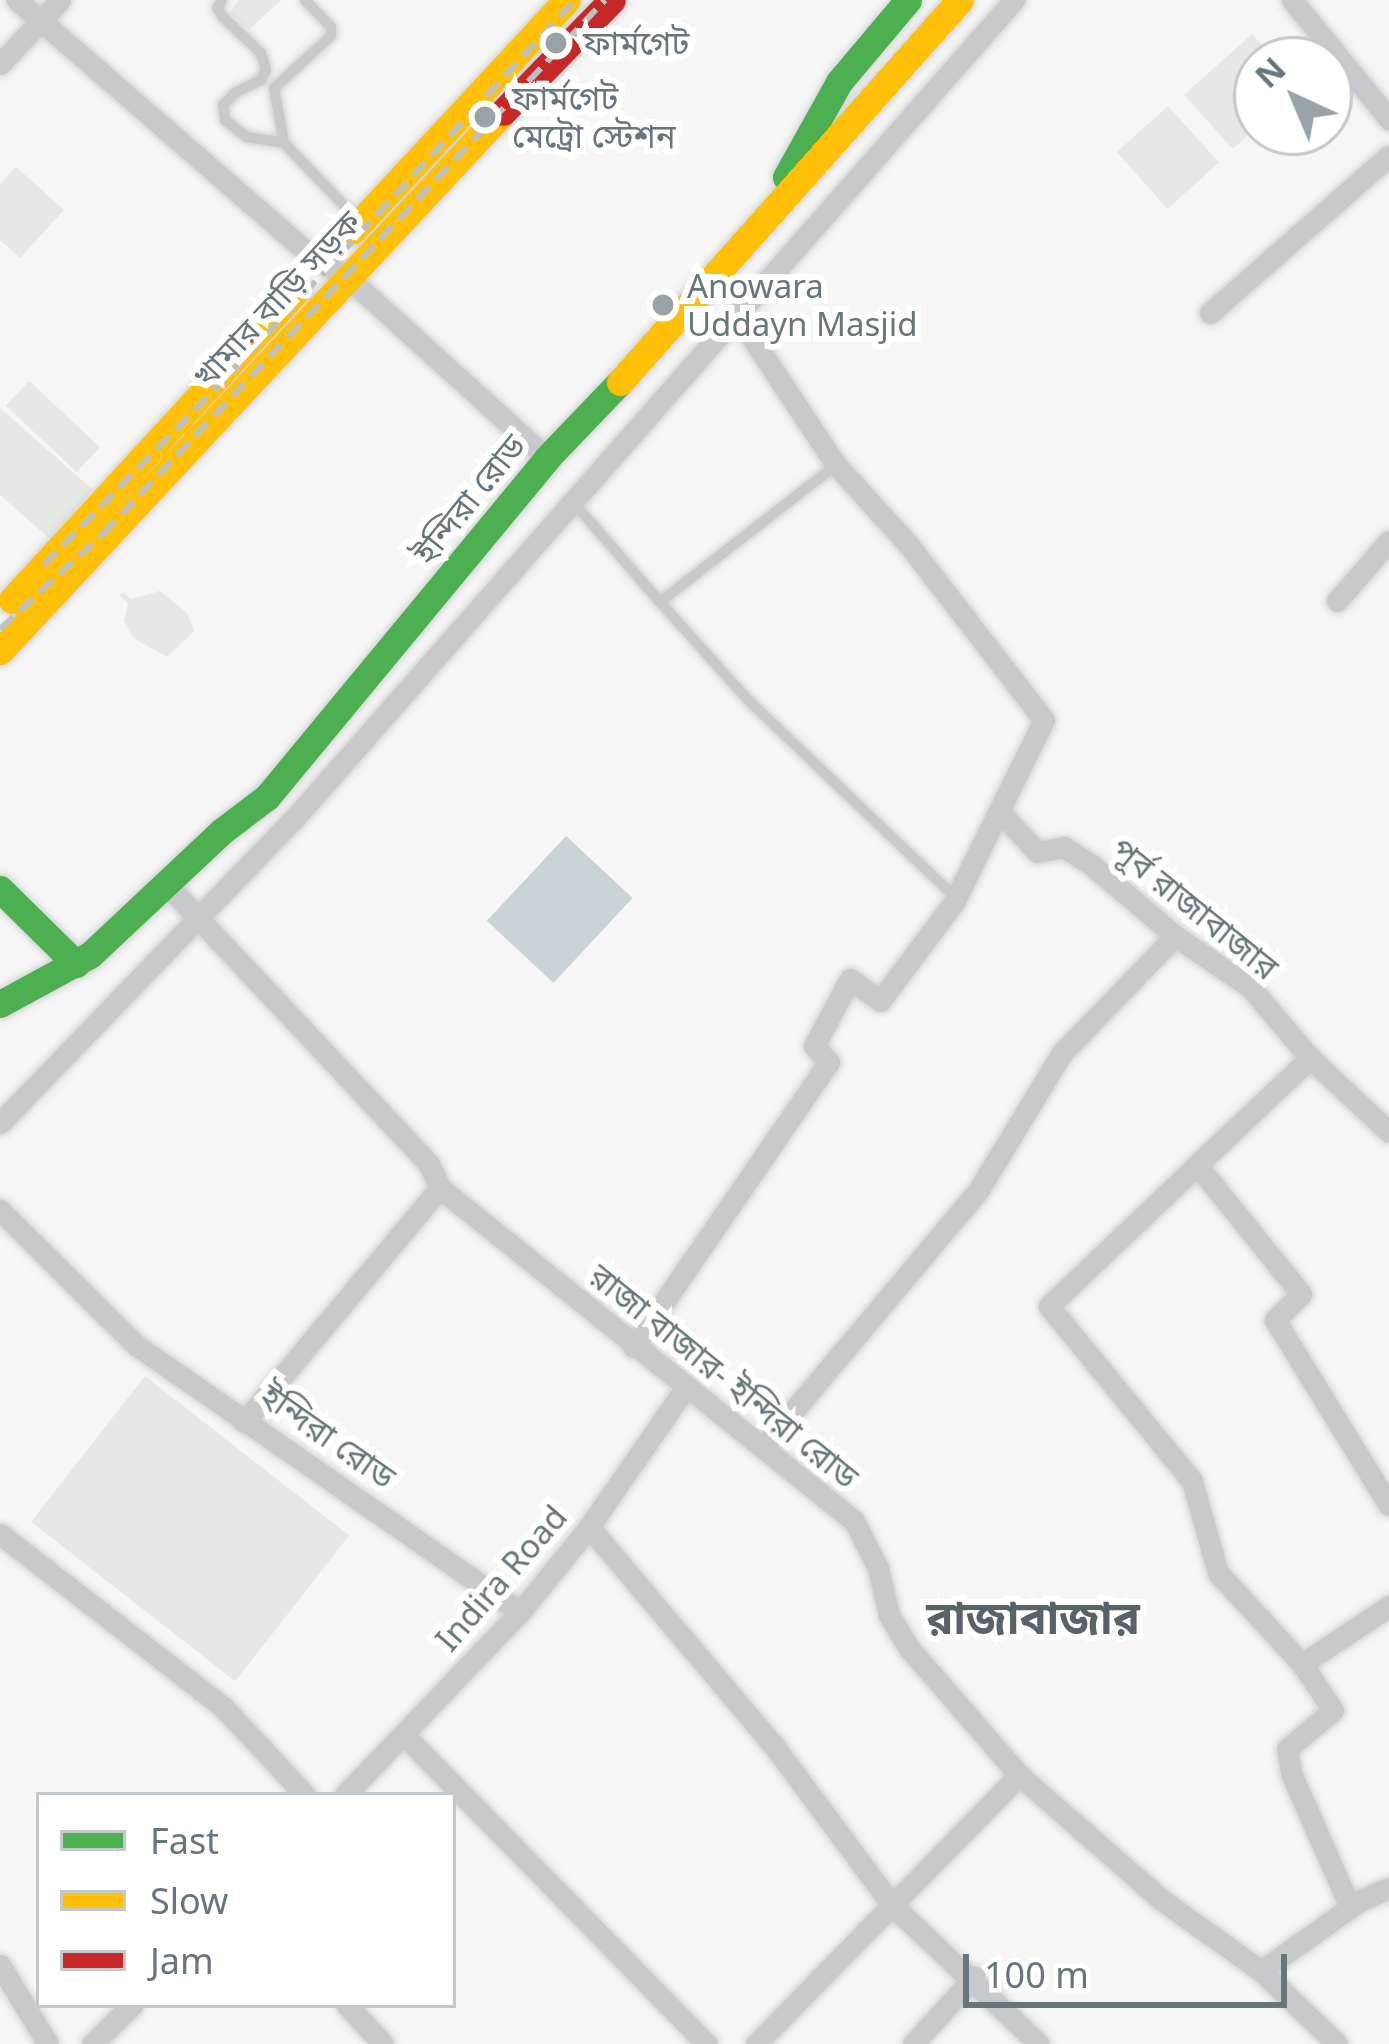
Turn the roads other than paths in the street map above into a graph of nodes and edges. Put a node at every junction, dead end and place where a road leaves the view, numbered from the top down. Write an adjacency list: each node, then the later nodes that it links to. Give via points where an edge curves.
1 (16, 0): 11 (street)
2 (60, 0): 11 (street)
3 (222, 0): 14 (lane, via 217,8 261,53 266,70 223,105 225,120 247,137)
4 (305, 0): 14 (lane, via 331,36 274,88)
5 (567, 0): 17 (highway)
6 (613, 0): 17 (highway, খামার বাড়ি সড়ক)
7 (908, 0): 16 (highway, via 839,82)
8 (960, 0): 16 (highway, ইন্দিরা রোড)
9 (1014, 0): 20 (street)
10 (1292, 0): 13 (street)
11 (40, 22): 12 (street); 18 (street)
12 (0, 64)
13 (1389, 119)
14 (284, 143): 17 (lane)
15 (1389, 157): 19 (street)
16 (768, 219): 21 (highway, ইন্দিরা রোড)
17 (370, 231): 18 (highway, খামার বাড়ি সড়ক)
18 (335, 269): 21 (street); 27 (highway); 28 (highway, খামার বাড়ি সড়ক)
19 (1210, 313)
20 (738, 317): 22 (street); 23 (street)
21 (547, 458): 30 (highway, ইন্দিরা রোড, via 267,797)
22 (836, 465): 26 (lane); 29 (street, via 1044,720)
23 (573, 502): 26 (lane); 33 (street)
24 (1389, 541): 25 (street)
25 (1337, 601)
26 (660, 602): 32 (lane, via 748,700)
27 (0, 613)
28 (0, 651)
29 (1001, 813): 32 (street); 34 (street, পূর্ব রাজাবাজার, via 1037,852 1064,847)
30 (169, 886): 33 (street, রাজা বাজার- ইন্দিরা রোড); 35 (highway, ইন্দিরা রোড)
31 (0, 889): 35 (highway)
32 (956, 898): 43 (street, via 880,1001 850,979 814,1046 829,1061)
33 (197, 922): 38 (street); 41 (street, রাজা বাজার- ইন্দিরা রোড, via 429,1163)
34 (1175, 936): 37 (street, পূর্ব রাজাবাজার, via 1250,986); 46 (street, via 1061,1053 978,1191)
35 (76, 964): 36 (highway, ইন্দিরা রোড)
36 (0, 1004)
37 (1310, 1058): 39 (street, পূর্ব রাজাবাজার); 40 (street)
38 (0, 1123)
39 (1389, 1132)
40 (1197, 1165): 47 (street, via 1301,1294 1275,1319); 52 (street, via 1049,1306 1192,1481 1218,1573)
41 (440, 1188): 43 (street, রাজা বাজার- ইন্দিরা রোড); 45 (street)
42 (0, 1210): 45 (street, ইন্দিরা রোড, via 136,1345)
43 (633, 1347): 44 (street, রাজা বাজার- ইন্দিরা রোড)
44 (686, 1387): 46 (street, রাজা বাজার- ইন্দিরা রোড); 48 (street, Indira Road)
45 (244, 1422): 51 (street, ইন্দিরা রোড)
46 (763, 1447): 54 (street, রাজা বাজার- ইন্দিরা রোড, via 854,1521 909,1648)
47 (1389, 1505)
48 (589, 1527): 51 (street, Indira Road); 58 (street, via 774,1746)
49 (0, 1534): 55 (street, via 224,1708)
50 (1389, 1606): 52 (street)
51 (520, 1612): 53 (street, Indira Road)
52 (1302, 1664): 59 (street, via 1333,1710 1292,1740 1291,1773)
53 (404, 1736): 56 (street, Indira Road); 68 (street)
54 (1019, 1775): 58 (street); 61 (street, রাজা বাজার- ইন্দিরা রোড, via 1130,1874)
55 (301, 1792)
56 (348, 1792)
57 (1389, 1888): 59 (street)
58 (892, 1905): 62 (street); 69 (street)
59 (1350, 1907): 61 (street)
60 (0, 1966): 65 (street)
61 (1261, 1971): 72 (street, রাজা বাজার- ইন্দিরা রোড)
62 (974, 1977): 70 (street); 71 (street)
63 (129, 2008): 66 (street)
64 (350, 2008): 67 (street)
65 (48, 2044)
66 (92, 2044)
67 (383, 2044)
68 (707, 2044)
69 (757, 2044)
70 (914, 2044)
71 (1039, 2044)
72 (1337, 2044)

